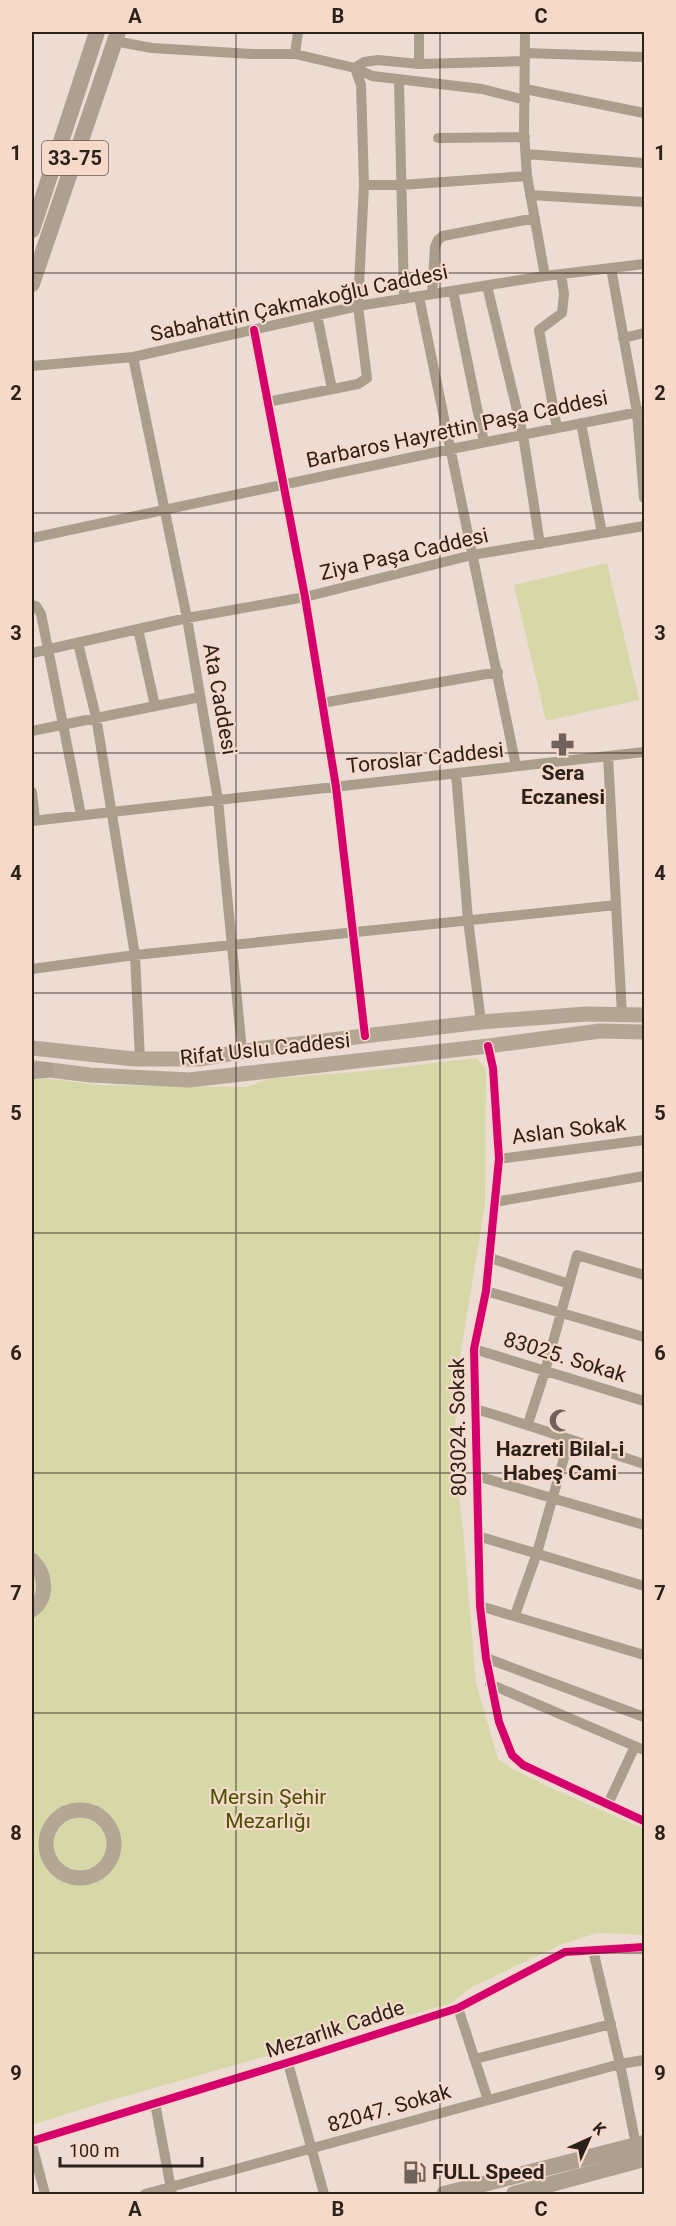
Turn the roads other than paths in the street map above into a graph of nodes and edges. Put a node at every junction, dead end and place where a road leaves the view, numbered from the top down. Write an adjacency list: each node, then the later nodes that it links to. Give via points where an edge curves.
1 (97, 32): 24 (main road, 33-75)
2 (298, 32): 6 (street)
3 (419, 32): 9 (street)
4 (525, 32): 7 (street)
5 (116, 36): 6 (street, via 152,48); 29 (main road, 33-75)
6 (295, 54): 10 (street)
7 (525, 57): 8 (street); 9 (street); 12 (street)
8 (645, 57)
9 (419, 64): 10 (street, via 378,60)
10 (355, 68): 11 (street, via 372,76); 19 (street, via 361,85)
11 (399, 80): 12 (street); 20 (street)
12 (525, 94): 13 (street); 14 (street)
13 (645, 113)
14 (525, 137): 15 (street); 16 (street)
15 (438, 138)
16 (526, 154): 17 (street); 18 (street)
17 (645, 163)
18 (527, 176): 20 (street); 21 (street)
19 (364, 185): 20 (street); 35 (street)
20 (401, 185): 34 (street)
21 (530, 195): 22 (street); 23 (street)
22 (645, 202)
23 (535, 218): 28 (street); 32 (street, via 443,236 435,247)
24 (32, 231)
25 (645, 264): 26 (street, Sabahattin Çakmakoğlu Caddesi)
26 (611, 268): 27 (street, Sabahattin Çakmakoğlu Caddesi); 39 (street)
27 (561, 274): 28 (street, Sabahattin Çakmakoğlu Caddesi); 46 (street, via 562,313 539,330)
28 (545, 276): 30 (street, Sabahattin Çakmakoğlu Caddesi)
29 (32, 284)
30 (487, 286): 31 (street, Sabahattin Çakmakoğlu Caddesi); 47 (street)
31 (453, 291): 32 (street, Sabahattin Çakmakoğlu Caddesi); 48 (street)
32 (432, 294): 33 (street, Sabahattin Çakmakoğlu Caddesi)
33 (419, 297): 34 (street, Sabahattin Çakmakoğlu Caddesi); 49 (street)
34 (404, 299): 35 (street, Sabahattin Çakmakoğlu Caddesi)
35 (358, 306): 36 (street, Sabahattin Çakmakoğlu Caddesi); 42 (street, via 367,378 358,384)
36 (317, 315): 37 (street, Sabahattin Çakmakoğlu Caddesi); 42 (street)
37 (254, 330): 40 (street, Sabahattin Çakmakoğlu Caddesi); 43 (street)
38 (645, 333): 39 (street)
39 (623, 338): 44 (street)
40 (134, 357): 41 (street, Sabahattin Çakmakoğlu Caddesi); 52 (street, Ata Caddesi)
41 (32, 366)
42 (332, 389): 43 (street)
43 (267, 402): 50 (street)
44 (641, 411): 45 (street, Barbaros Hayrettin Paşa Caddesi); 51 (street)
45 (581, 423): 46 (street, Barbaros Hayrettin Paşa Caddesi); 54 (street)
46 (557, 428): 47 (street, Barbaros Hayrettin Paşa Caddesi)
47 (523, 435): 48 (street, Barbaros Hayrettin Paşa Caddesi); 56 (street)
48 (484, 442): 49 (street, Barbaros Hayrettin Paşa Caddesi)
49 (450, 449): 50 (street, Barbaros Hayrettin Paşa Caddesi); 57 (street)
50 (282, 485): 52 (street, Barbaros Hayrettin Paşa Caddesi); 58 (street)
51 (645, 498)
52 (165, 511): 55 (street, Barbaros Hayrettin Paşa Caddesi); 60 (street, Ata Caddesi)
53 (645, 526): 54 (street, Ziya Paşa Caddesi)
54 (602, 533): 56 (street, Ziya Paşa Caddesi)
55 (32, 538)
56 (540, 544): 57 (street, Ziya Paşa Caddesi)
57 (472, 555): 58 (street, Ziya Paşa Caddesi); 65 (street)
58 (305, 597): 60 (street, Ziya Paşa Caddesi); 67 (street)
59 (32, 605): 63 (street, via 41,614)
60 (187, 618): 61 (street, Ziya Paşa Caddesi); 66 (street, Ata Caddesi)
61 (138, 629): 62 (street, Ziya Paşa Caddesi); 68 (street)
62 (78, 643): 63 (street, Ziya Paşa Caddesi); 69 (street)
63 (48, 650): 64 (street, Ziya Paşa Caddesi); 70 (street)
64 (32, 653)
65 (498, 672): 67 (street); 74 (street)
66 (200, 697): 68 (street); 78 (street, Ata Caddesi)
67 (322, 703): 76 (street)
68 (155, 706): 69 (street)
69 (96, 717): 70 (street); 79 (street)
70 (63, 724): 71 (street); 80 (street)
71 (32, 731)
72 (645, 752): 73 (street, Toroslar Caddesi)
73 (608, 756): 74 (street, Toroslar Caddesi); 82 (street)
74 (516, 766): 75 (street, Toroslar Caddesi)
75 (456, 773): 76 (street, Toroslar Caddesi); 83 (street)
76 (336, 787): 78 (street, Toroslar Caddesi); 84 (street)
77 (32, 792): 81 (street)
78 (218, 800): 79 (street, Toroslar Caddesi); 85 (street, Ata Caddesi)
79 (111, 812): 80 (street, Toroslar Caddesi); 86 (street)
80 (81, 815): 81 (street, Toroslar Caddesi)
81 (33, 821)
82 (616, 905): 83 (street); 88 (street)
83 (468, 920): 84 (street); 90 (street)
84 (353, 932): 85 (street); 92 (street)
85 (232, 944): 86 (street); 95 (street, Ata Caddesi)
86 (135, 955): 87 (street); 96 (street)
87 (32, 969)
88 (622, 1015): 89 (main road, Rifat Uslu Caddesi); 90 (main road, Rifat Uslu Caddesi)
89 (645, 1015)
90 (481, 1022): 92 (main road, Rifat Uslu Caddesi)
91 (645, 1032): 93 (main road, Rifat Uslu Caddesi, via 600,1030)
92 (365, 1036): 95 (main road, Rifat Uslu Caddesi)
93 (488, 1046): 97 (main road, Rifat Uslu Caddesi, via 189,1080); 99 (street, 803024. Sokak)
94 (32, 1048): 96 (main road, Rifat Uslu Caddesi)
95 (242, 1052): 96 (main road, Rifat Uslu Caddesi, via 199,1059)
96 (140, 1059)
97 (36, 1070)
98 (645, 1140): 99 (street, Aslan Sokak)
99 (499, 1159): 101 (street, 803024. Sokak)
100 (645, 1176): 101 (street)
101 (495, 1202): 102 (street, 803024. Sokak)
102 (490, 1258): 104 (street); 105 (street, 803024. Sokak)
103 (645, 1275): 104 (street, via 577,1255)
104 (569, 1284): 106 (street)
105 (486, 1291): 106 (street); 108 (street, 803024. Sokak)
106 (562, 1312): 107 (street); 109 (street)
107 (645, 1337)
108 (474, 1349): 109 (street, 83025. Sokak); 111 (street, 803024. Sokak)
109 (545, 1371): 110 (street, 83025. Sokak); 112 (street)
110 (645, 1401)
111 (475, 1409): 112 (street); 115 (street, 803024. Sokak)
112 (528, 1424): 113 (street)
113 (569, 1440): 114 (street); 116 (street)
114 (645, 1464)
115 (477, 1476): 116 (street); 118 (street, 803024. Sokak)
116 (552, 1496): 117 (street); 119 (street)
117 (645, 1525)
118 (478, 1536): 119 (street); 122 (street, 803024. Sokak)
119 (537, 1552): 121 (street); 124 (street)
120 (32, 1560): 123 (main road, via 40,1570 44,1589)
121 (645, 1586)
122 (480, 1606): 124 (street); 126 (street, 803024. Sokak)
123 (32, 1610)
124 (515, 1615): 125 (street)
125 (645, 1655)
126 (486, 1658): 127 (street, 803024. Sokak); 128 (street)
127 (490, 1684): 129 (street); 130 (street, 803024. Sokak, via 512,1755 523,1765)
128 (645, 1717)
129 (640, 1748): 130 (street)
130 (609, 1804): 131 (street)
131 (645, 1821)
132 (47, 1851): 132 (main road, via 59,1870 80,1878 91,1876 108,1863 114,1841 105,1821 97,1814 75,1810 65,1813 49,1829)
133 (645, 1947): 134 (street, Mezarlık Cadde)
134 (593, 1950): 135 (street, Mezarlık Cadde, via 566,1952); 136 (street)
135 (458, 2008): 137 (street); 139 (street, Mezarlık Cadde)
136 (611, 2024): 137 (street); 140 (street)
137 (475, 2059): 141 (street)
138 (645, 2060): 140 (street, 82047. Sokak)
139 (288, 2063): 142 (street, Mezarlık Cadde); 145 (street)
140 (620, 2064): 141 (street, 82047. Sokak); 143 (street)
141 (488, 2100): 145 (street, 82047. Sokak)
142 (155, 2103): 144 (street, Mezarlık Cadde); 149 (street)
143 (641, 2137): 147 (main road)
144 (32, 2143): 150 (street)
145 (312, 2150): 149 (street, 82047. Sokak); 152 (street)
146 (645, 2159): 147 (main road)
147 (612, 2160): 148 (main road); 153 (main road); 154 (main road)
148 (645, 2168)
149 (171, 2191): 151 (street, 82047. Sokak)
150 (45, 2194)
151 (145, 2194)
152 (324, 2194)
153 (444, 2194)
154 (514, 2194)

